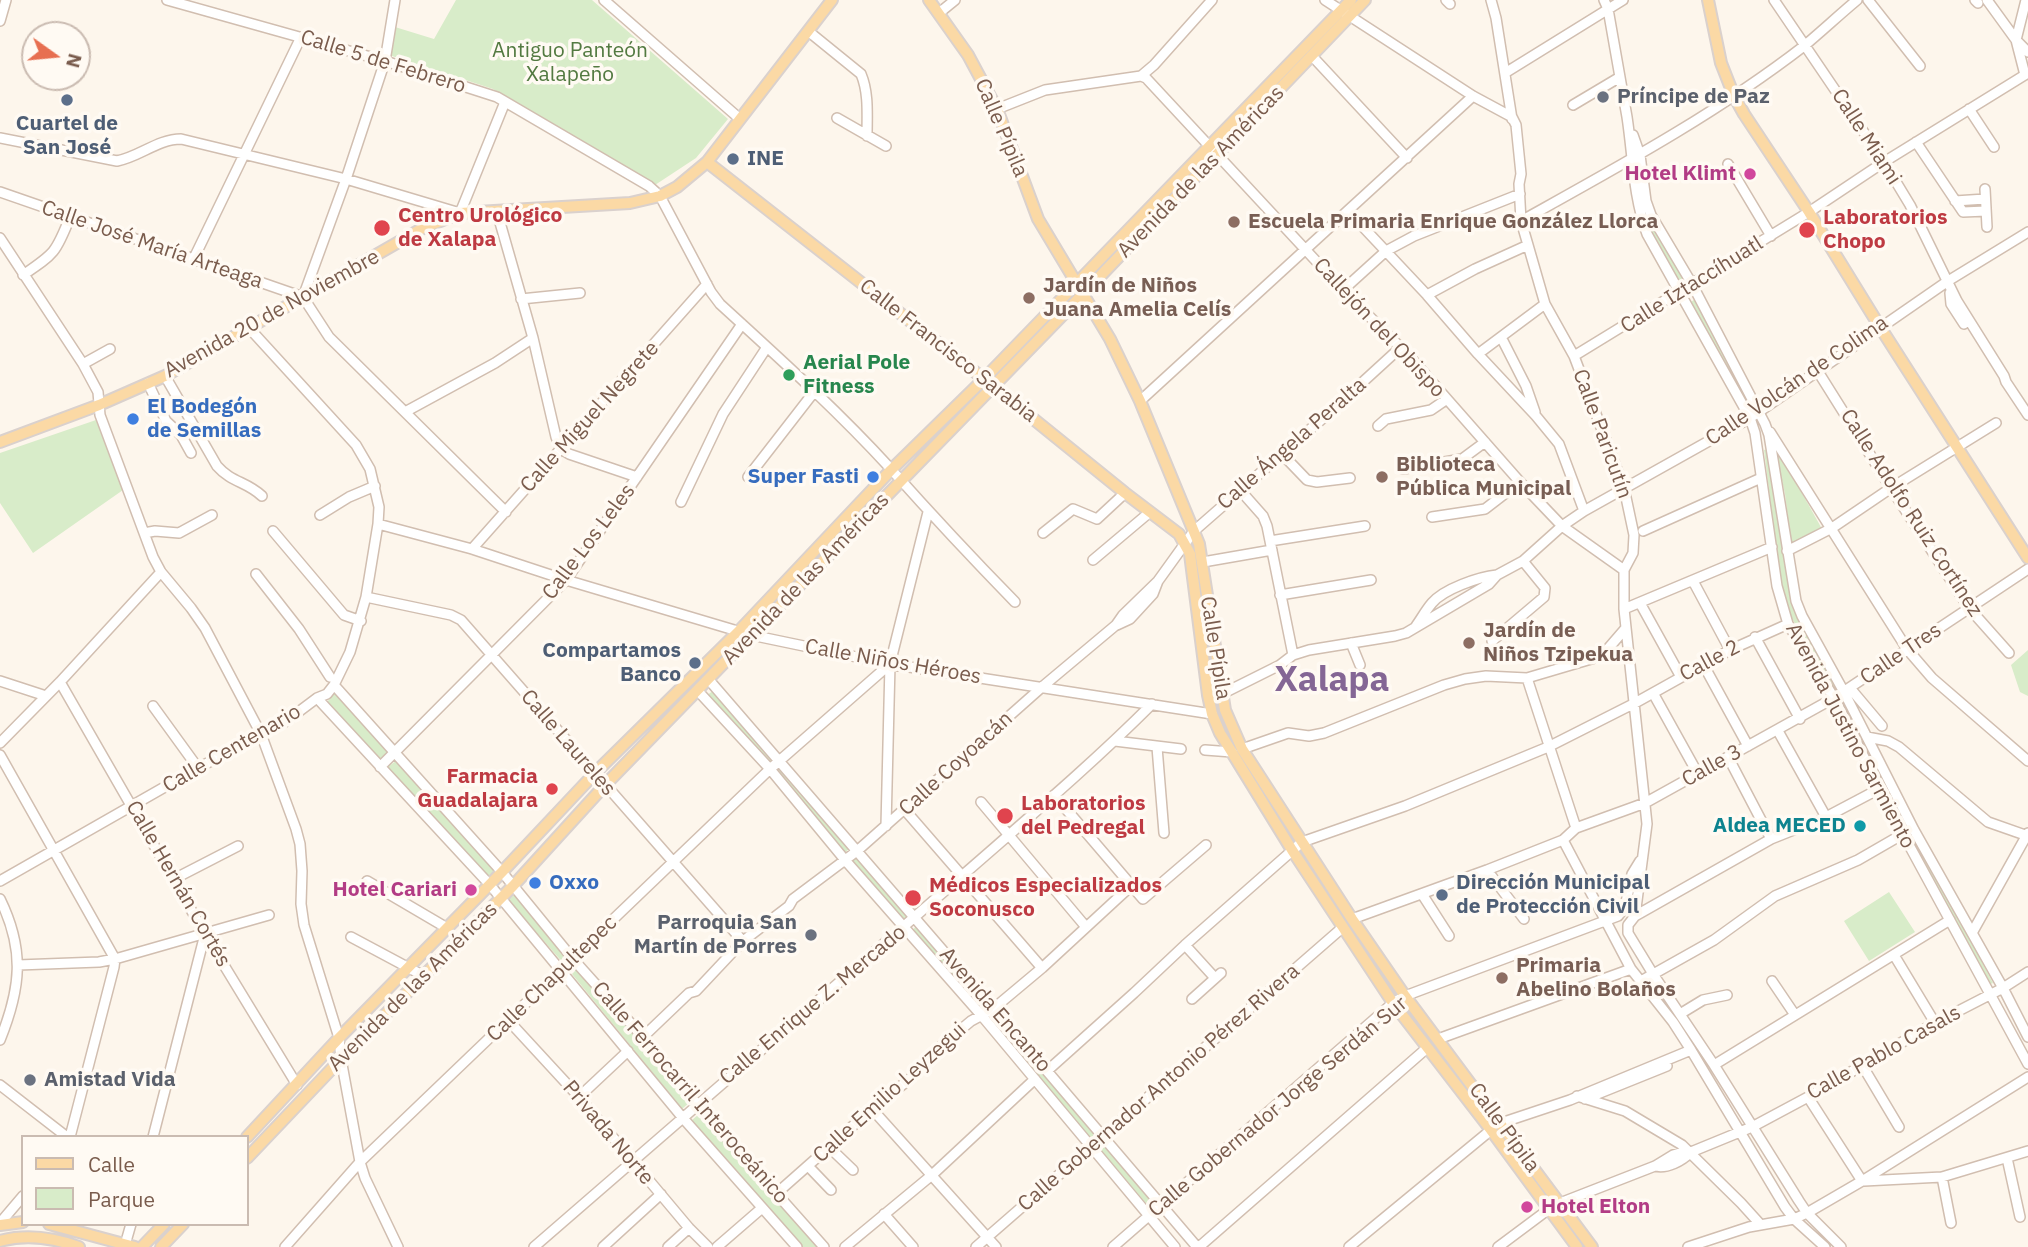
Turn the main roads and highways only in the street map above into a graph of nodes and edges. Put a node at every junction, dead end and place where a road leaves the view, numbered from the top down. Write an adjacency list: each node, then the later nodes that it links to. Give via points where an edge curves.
1 (832, 0): 8 (main road, Avenida 20 de Noviembre)
2 (929, 0): 9 (main road, Calle Pípila, via 968,55 997,109 1038,219)
3 (1351, 0): 6 (main road, Avenida de las Américas)
4 (1365, 0): 6 (main road, Avenida de las Américas)
5 (1708, 0): 14 (main road, via 1721,63 1744,114)
6 (1346, 13): 7 (main road, Avenida de las Américas); 7 (main road, Avenida de las Américas, via 1312,56)
7 (1212, 151): 9 (main road, Avenida de las Américas); 10 (main road, Avenida de las Américas)
8 (707, 162): 11 (main road, Calle Francisco Sarabia); 12 (main road, Avenida 20 de Noviembre, via 677,187 631,203 460,213 423,228 165,376)
9 (1077, 283): 10 (main road, Calle Pípila); 11 (main road, Avenida de las Américas)
10 (1083, 294): 11 (main road, Avenida de las Américas); 15 (main road, Calle Pípila, via 1140,401 1199,544 1222,694)
11 (989, 383): 13 (main road, Calle Francisco Sarabia); 16 (main road, Avenida de las Américas, via 891,470); 17 (main road, Avenida de las Américas, via 513,886)
12 (0, 442)
13 (1186, 543): 15 (main road, Calle Pípila, via 1212,714)
14 (2028, 558)
15 (1237, 751): 18 (main road, Calle Pípila); 18 (main road, Calle Pípila, via 1292,850 1393,1003)
16 (248, 1136)
17 (248, 1157)
18 (1555, 1206): 29 (main road, Calle Pípila); 30 (main road, Calle Pípila)
19 (21, 1222): 20 (main road)
20 (0, 1225)
21 (58, 1226): 25 (main road)
22 (162, 1226): 27 (main road)
23 (181, 1226): 28 (main road)
24 (3, 1240): 26 (main road, via 37,1238)
25 (130, 1246)
26 (79, 1247)
27 (142, 1247)
28 (161, 1247)
29 (1577, 1247)
30 (1592, 1247)

